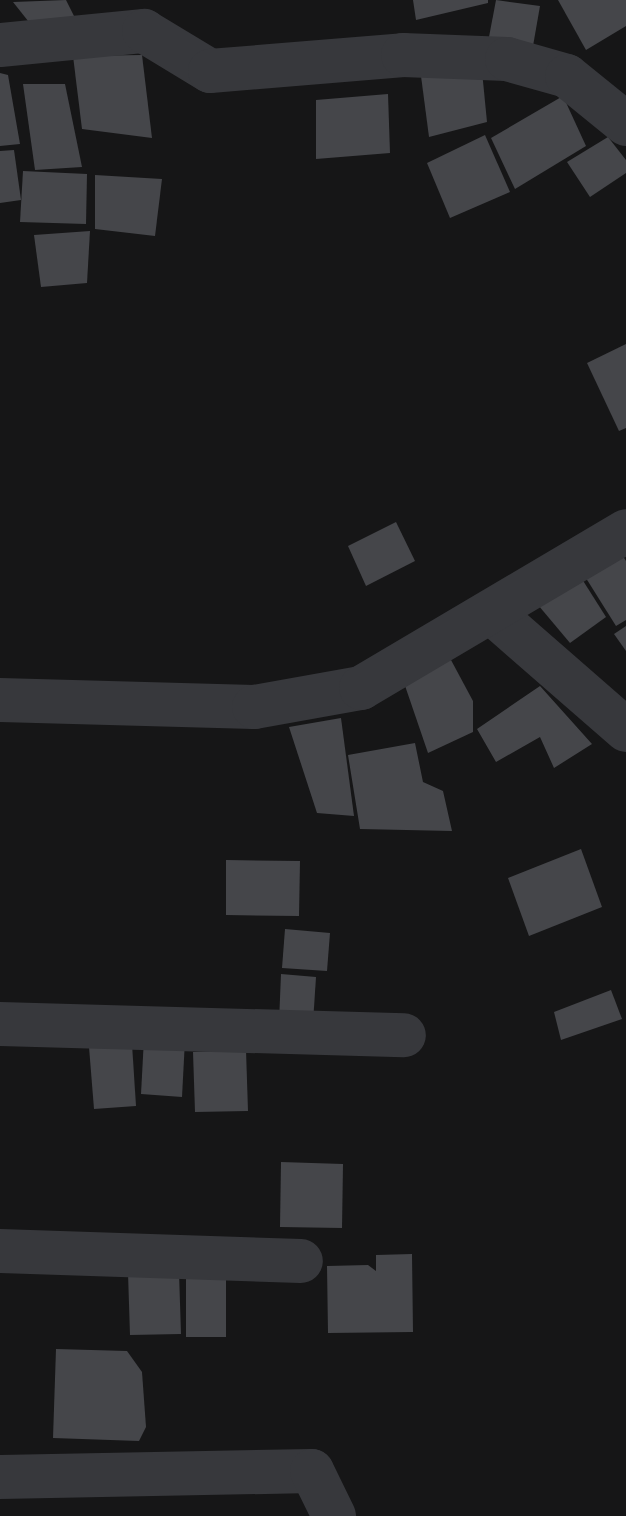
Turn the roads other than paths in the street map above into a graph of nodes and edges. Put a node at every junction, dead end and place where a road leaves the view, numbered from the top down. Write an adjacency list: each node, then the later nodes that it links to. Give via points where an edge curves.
1 (0, 45): 2 (street, via 144,31 210,71 403,55 507,59 567,76)
2 (626, 124)
3 (626, 531): 4 (street)
4 (492, 613): 5 (street, via 361,688 320,697 254,707); 6 (street)
5 (0, 700)
6 (626, 730)
7 (0, 1024): 8 (street)
8 (404, 1035)
9 (0, 1251): 10 (street)
10 (301, 1261)
11 (0, 1477): 12 (street, via 312,1471)
12 (334, 1516)

